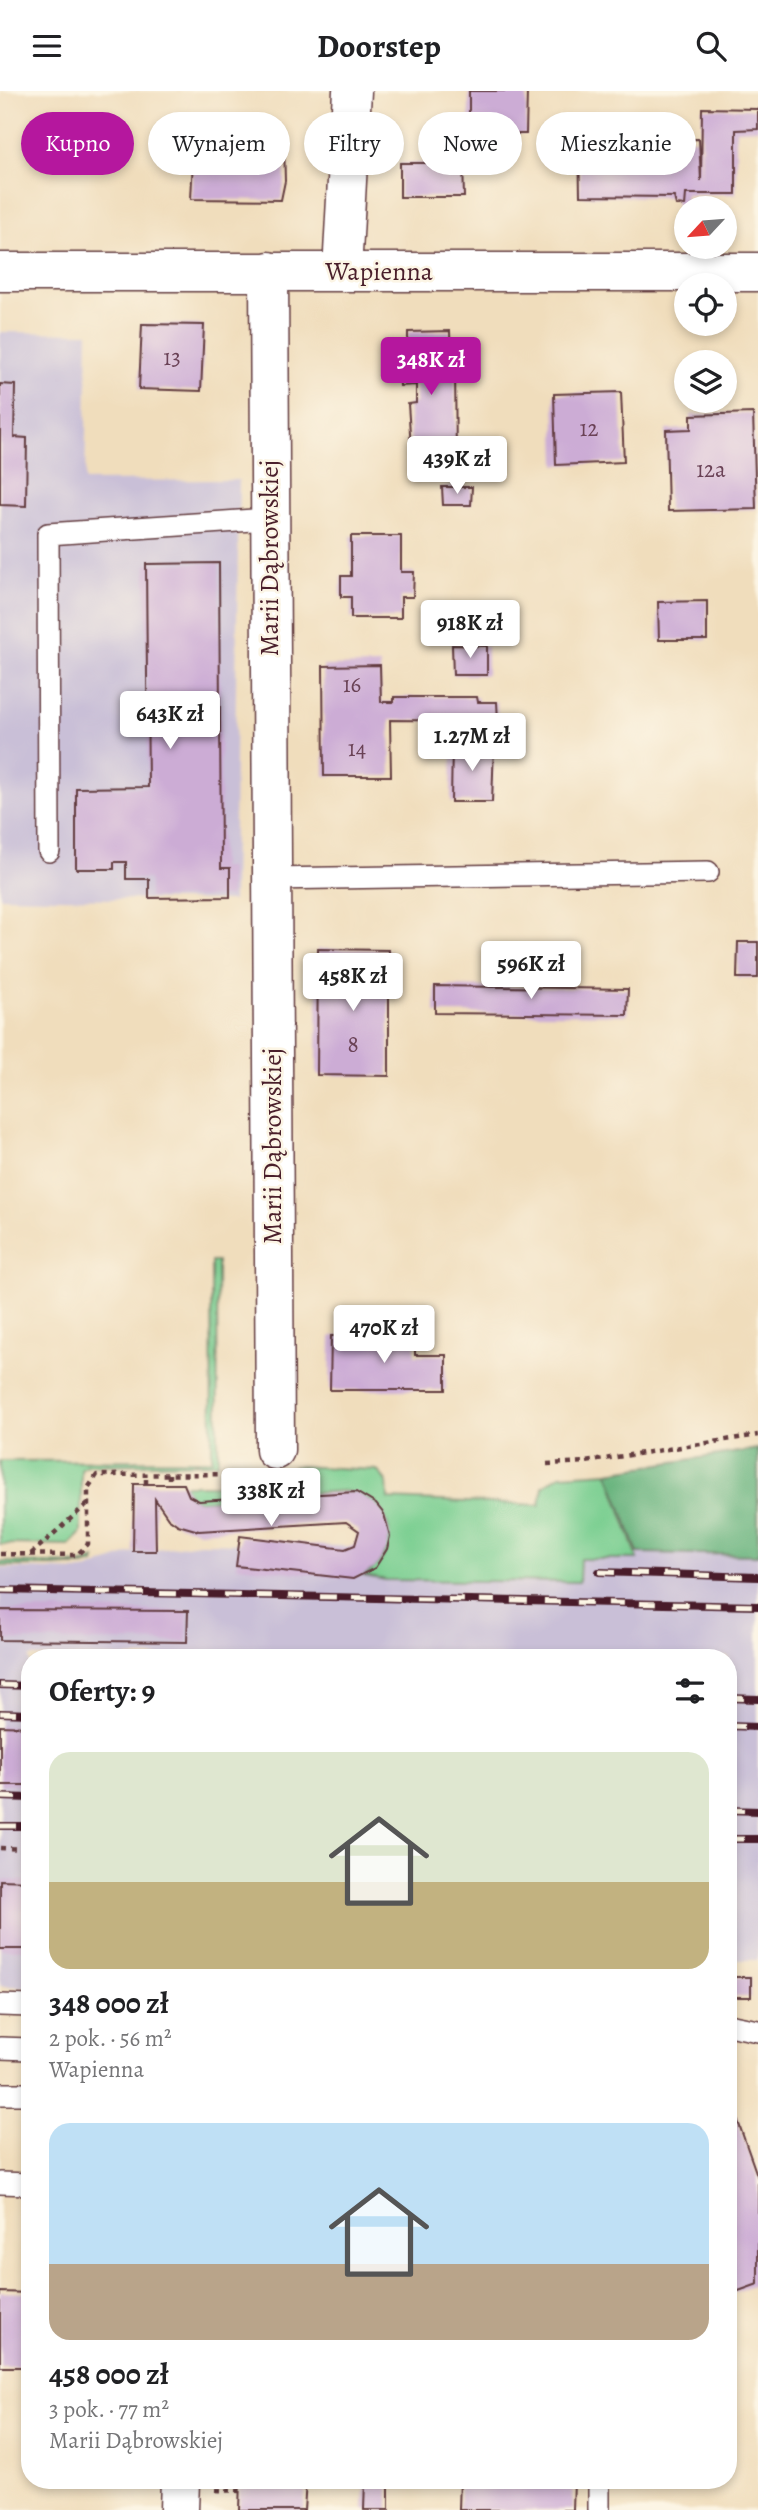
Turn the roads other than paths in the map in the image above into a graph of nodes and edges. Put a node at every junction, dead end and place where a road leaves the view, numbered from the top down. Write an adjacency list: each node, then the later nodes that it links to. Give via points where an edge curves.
1 (352, 91): 3 (street)
2 (269, 271): 3 (street, Wapienna); 4 (street, Wapienna); 6 (street, Marii Dąbrowskiej)
3 (342, 271): 5 (street, Wapienna)
4 (0, 272)
5 (758, 272)
6 (268, 519): 7 (lane, via 48,534); 9 (street, Marii Dąbrowskiej)
7 (50, 851)
8 (708, 872): 9 (lane)
9 (270, 879): 10 (street, Marii Dąbrowskiej)
10 (275, 1451)
11 (0, 2005): 12 (lane)
12 (21, 2006)
13 (737, 2027): 14 (lane)
14 (758, 2031)
15 (0, 2048): 16 (lane)
16 (21, 2049)
17 (0, 2094): 18 (lane)
18 (21, 2094)
19 (0, 2183): 20 (lane)
20 (21, 2184)
21 (193, 2489): 23 (street)
22 (599, 2489): 24 (lane)
23 (179, 2510)
24 (599, 2510)

